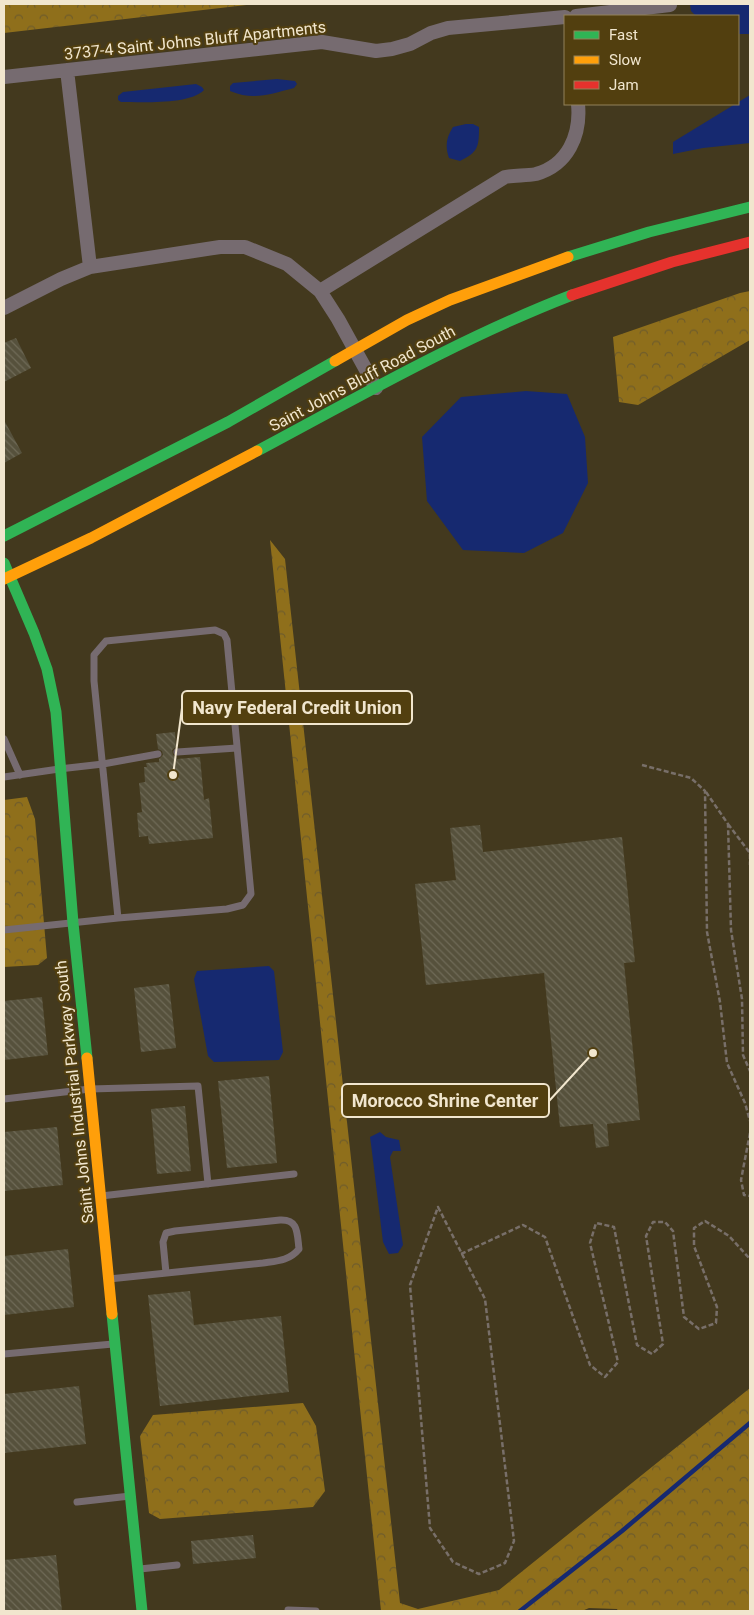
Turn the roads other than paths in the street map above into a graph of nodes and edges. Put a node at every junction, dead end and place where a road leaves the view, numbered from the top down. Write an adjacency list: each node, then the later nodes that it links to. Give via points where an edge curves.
1 (670, 5): 2 (street)
2 (585, 15)
3 (564, 17): 4 (street, 3737-4 Saint Johns Bluff Apartments, via 448,28 410,44 376,51 322,42)
4 (67, 70): 5 (street, 3737-4 Saint Johns Bluff Apartments); 9 (street)
5 (4, 77)
6 (578, 105): 10 (street, via 577,134 562,160 534,174 505,177)
7 (750, 207): 12 (main road, Saint Johns Bluff Road South, via 649,232 501,280 424,312)
8 (750, 242): 13 (main road, Saint Johns Bluff Road South, via 593,287 523,314)
9 (90, 267): 10 (street, via 220,247 245,247 287,264); 11 (street)
10 (320, 291): 12 (street)
11 (4, 308)
12 (354, 350): 13 (street); 14 (main road, Saint Johns Bluff Road South, via 228,422)
13 (376, 388): 16 (main road, Saint Johns Bluff Road South, via 91,538)
14 (4, 536)
15 (4, 563): 16 (main road, Saint Johns Industrial Parkway South)
16 (6, 578): 22 (main road, Saint Johns Industrial Parkway South, via 34,633 47,669 56,712)
17 (4, 739): 23 (lane)
18 (237, 748): 19 (lane); 21 (lane, via 224,634 215,630 106,641 94,656); 25 (lane, via 251,894 244,905)
19 (177, 752)
20 (158, 754): 21 (lane)
21 (103, 764): 22 (lane); 25 (lane)
22 (59, 769): 23 (lane); 26 (main road, Saint Johns Industrial Parkway South)
23 (20, 775): 24 (lane)
24 (4, 777)
25 (118, 918): 26 (lane)
26 (74, 922): 27 (lane); 28 (main road, Saint Johns Industrial Parkway South)
27 (4, 930)
28 (90, 1089): 29 (lane); 31 (lane, via 198,1086); 32 (main road, Saint Johns Industrial Parkway South)
29 (4, 1099)
30 (294, 1174): 31 (lane)
31 (208, 1184): 32 (lane)
32 (101, 1196): 34 (main road, Saint Johns Industrial Parkway South)
33 (166, 1273): 33 (lane, via 286,1260 299,1249 296,1229 288,1220 280,1220 166,1234 163,1242); 34 (lane)
34 (109, 1279): 35 (main road, Saint Johns Industrial Parkway South)
35 (116, 1344): 36 (lane); 37 (main road, Saint Johns Industrial Parkway South)
36 (4, 1354)
37 (130, 1496): 38 (lane); 40 (main road, Saint Johns Industrial Parkway South)
38 (76, 1502)
39 (177, 1565): 40 (lane)
40 (138, 1569): 42 (main road, Saint Johns Industrial Parkway South)
41 (288, 1610): 43 (lane)
42 (142, 1611)
43 (316, 1611)

